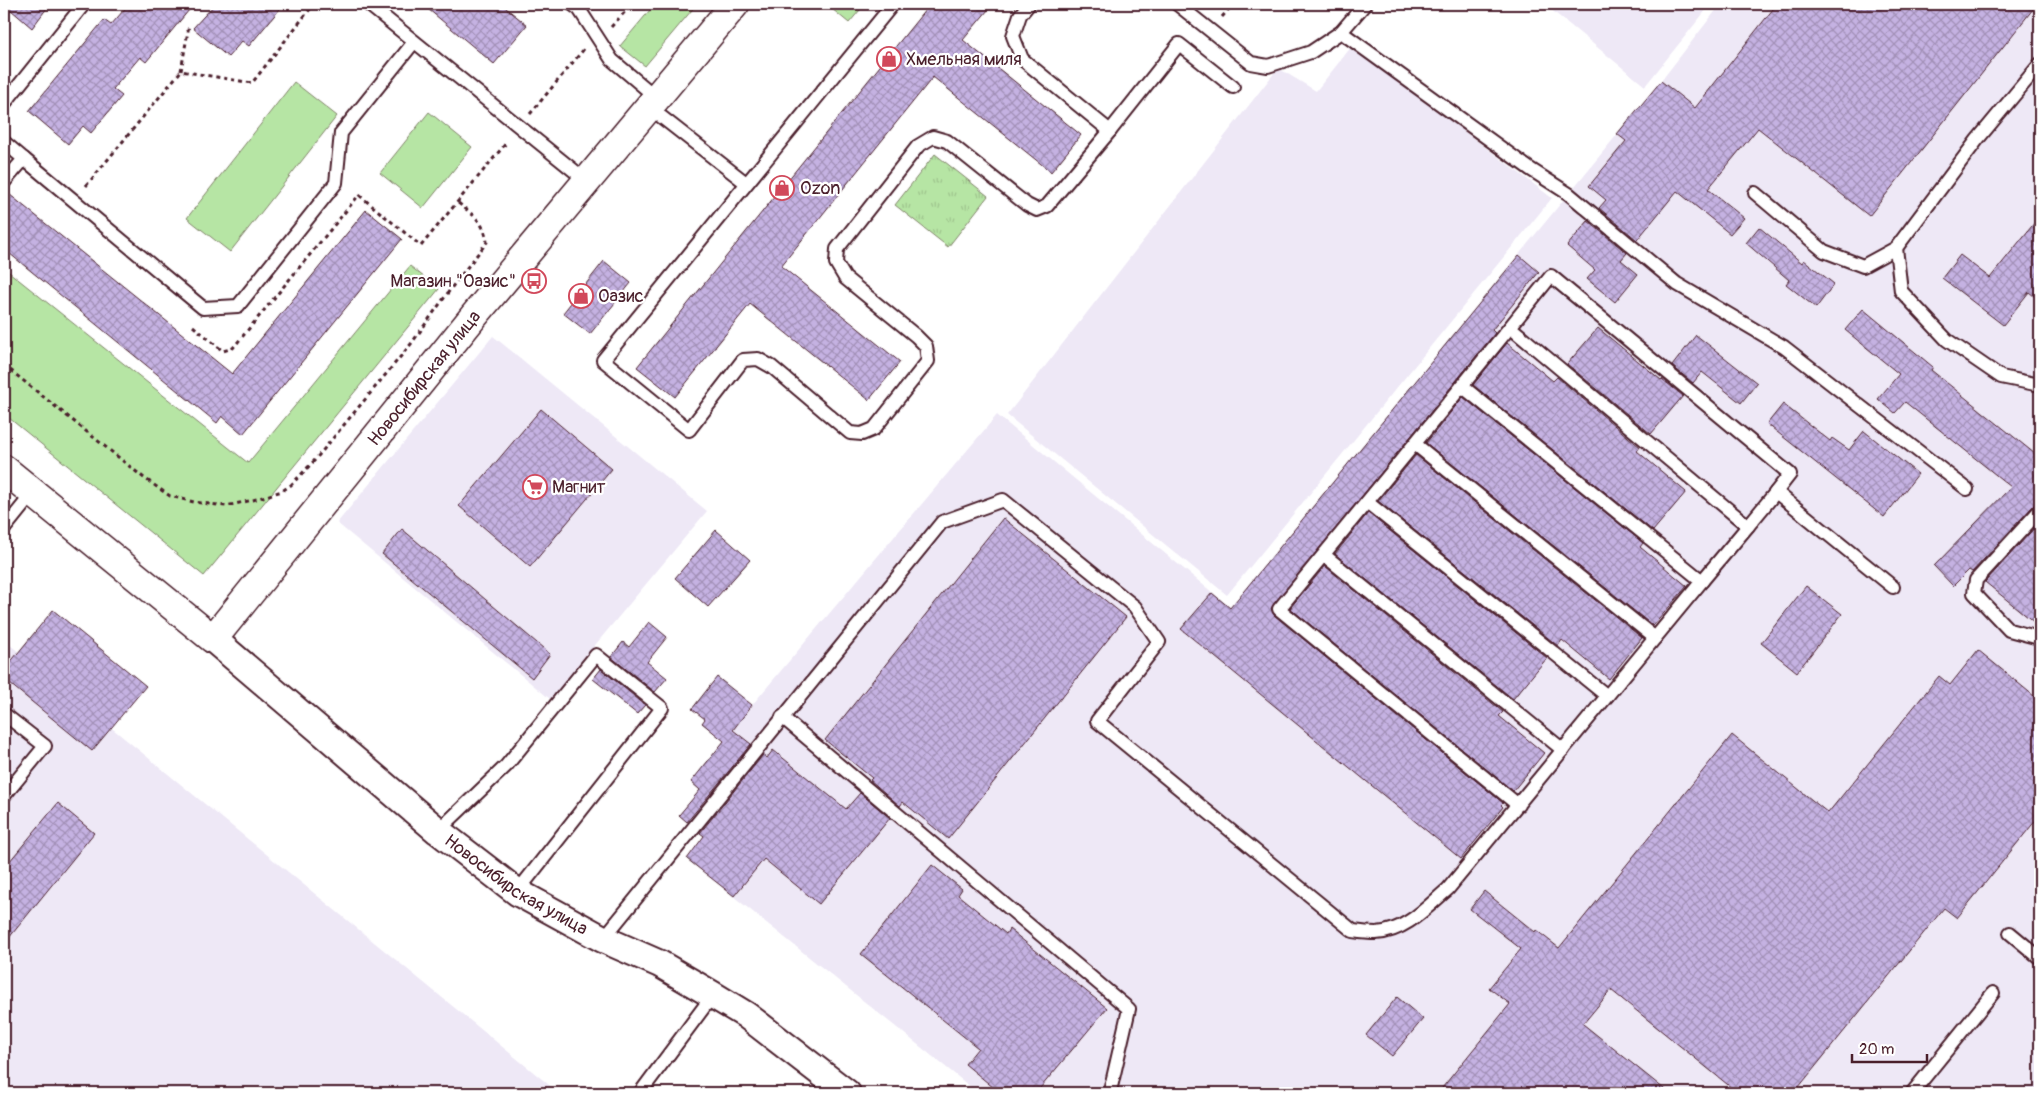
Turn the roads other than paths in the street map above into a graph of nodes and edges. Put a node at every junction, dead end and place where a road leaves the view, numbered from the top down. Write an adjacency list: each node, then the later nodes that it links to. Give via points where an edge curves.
1 (84, 4): 14 (lane)
2 (368, 4): 10 (lane)
3 (572, 4): 13 (lane, via 580,10 612,60)
4 (735, 4): 13 (street, Новосибирская улица)
5 (893, 4): 20 (lane)
6 (1029, 4): 15 (lane, via 1020,15 1013,36 1022,59)
7 (1177, 4): 9 (lane, via 1251,63 1268,66 1311,52)
8 (1365, 4): 9 (lane)
9 (1341, 32): 28 (lane, via 1569,194 1677,284 1784,347)
10 (414, 42): 17 (lane, via 341,133 336,183 238,306 203,308); 19 (lane)
11 (2040, 64): 22 (lane, via 1977,140)
12 (1233, 87): 15 (lane, via 1179,44)
13 (653, 103): 19 (street, Новосибирская улица); 20 (lane)
14 (4, 104)
15 (1110, 131): 20 (lane, via 1048,206 1037,210 947,141 933,137 918,146 837,249 836,263 845,278 926,346 928,361 874,429 862,434 850,433 758,358 743,360 689,430 603,360)
16 (4, 142): 17 (lane)
17 (24, 159): 18 (lane)
18 (4, 182)
19 (588, 182): 40 (street, Новосибирская улица, via 474,316)
20 (746, 183)
21 (1755, 193): 22 (lane, via 1824,250 1863,266)
22 (1896, 248): 24 (lane, via 1901,292 1947,340 2001,377)
23 (1510, 327): 25 (lane); 30 (lane, via 1551,276 1790,474); 33 (lane)
24 (2040, 385)
25 (1462, 386): 26 (lane); 36 (lane)
26 (1415, 444): 31 (lane); 39 (lane)
27 (4, 469): 29 (street, Новосибирская улица)
28 (1967, 489)
29 (33, 492): 34 (lane); 40 (street, Новосибирская улица)
30 (1776, 492): 33 (lane); 37 (lane)
31 (1368, 502): 35 (lane); 41 (lane)
32 (2040, 510): 38 (lane, via 1976,580 1974,593 2009,630)
33 (1748, 526): 36 (lane)
34 (4, 529)
35 (1324, 555): 44 (lane); 46 (lane, via 1280,609)
36 (1702, 581): 39 (lane)
37 (1892, 587)
38 (2040, 636)
39 (1654, 638): 41 (lane)
40 (213, 639): 47 (street, Новосибирская улица)
41 (1607, 696): 44 (lane)
42 (4, 714): 45 (lane, via 44,746)
43 (782, 718): 46 (lane, via 942,522 1003,500 1135,607 1160,642 1097,721 1353,932 1377,933 1394,929 1412,919 1448,889); 50 (lane); 54 (lane, via 1130,1009)
44 (1563, 750): 46 (lane)
45 (4, 796)
46 (1518, 805)
47 (438, 831): 48 (street, Новосибирская улица); 48 (lane, via 506,766 596,655 662,708)
48 (517, 892): 50 (street, Новосибирская улица)
49 (2010, 933): 51 (lane)
50 (603, 939): 53 (street, Новосибирская улица, via 660,964)
51 (2040, 958)
52 (1992, 993): 57 (lane)
53 (713, 994): 55 (lane); 56 (street, Новосибирская улица, via 746,1015)
54 (1111, 1087)
55 (640, 1093)
56 (847, 1093)
57 (1912, 1093)

